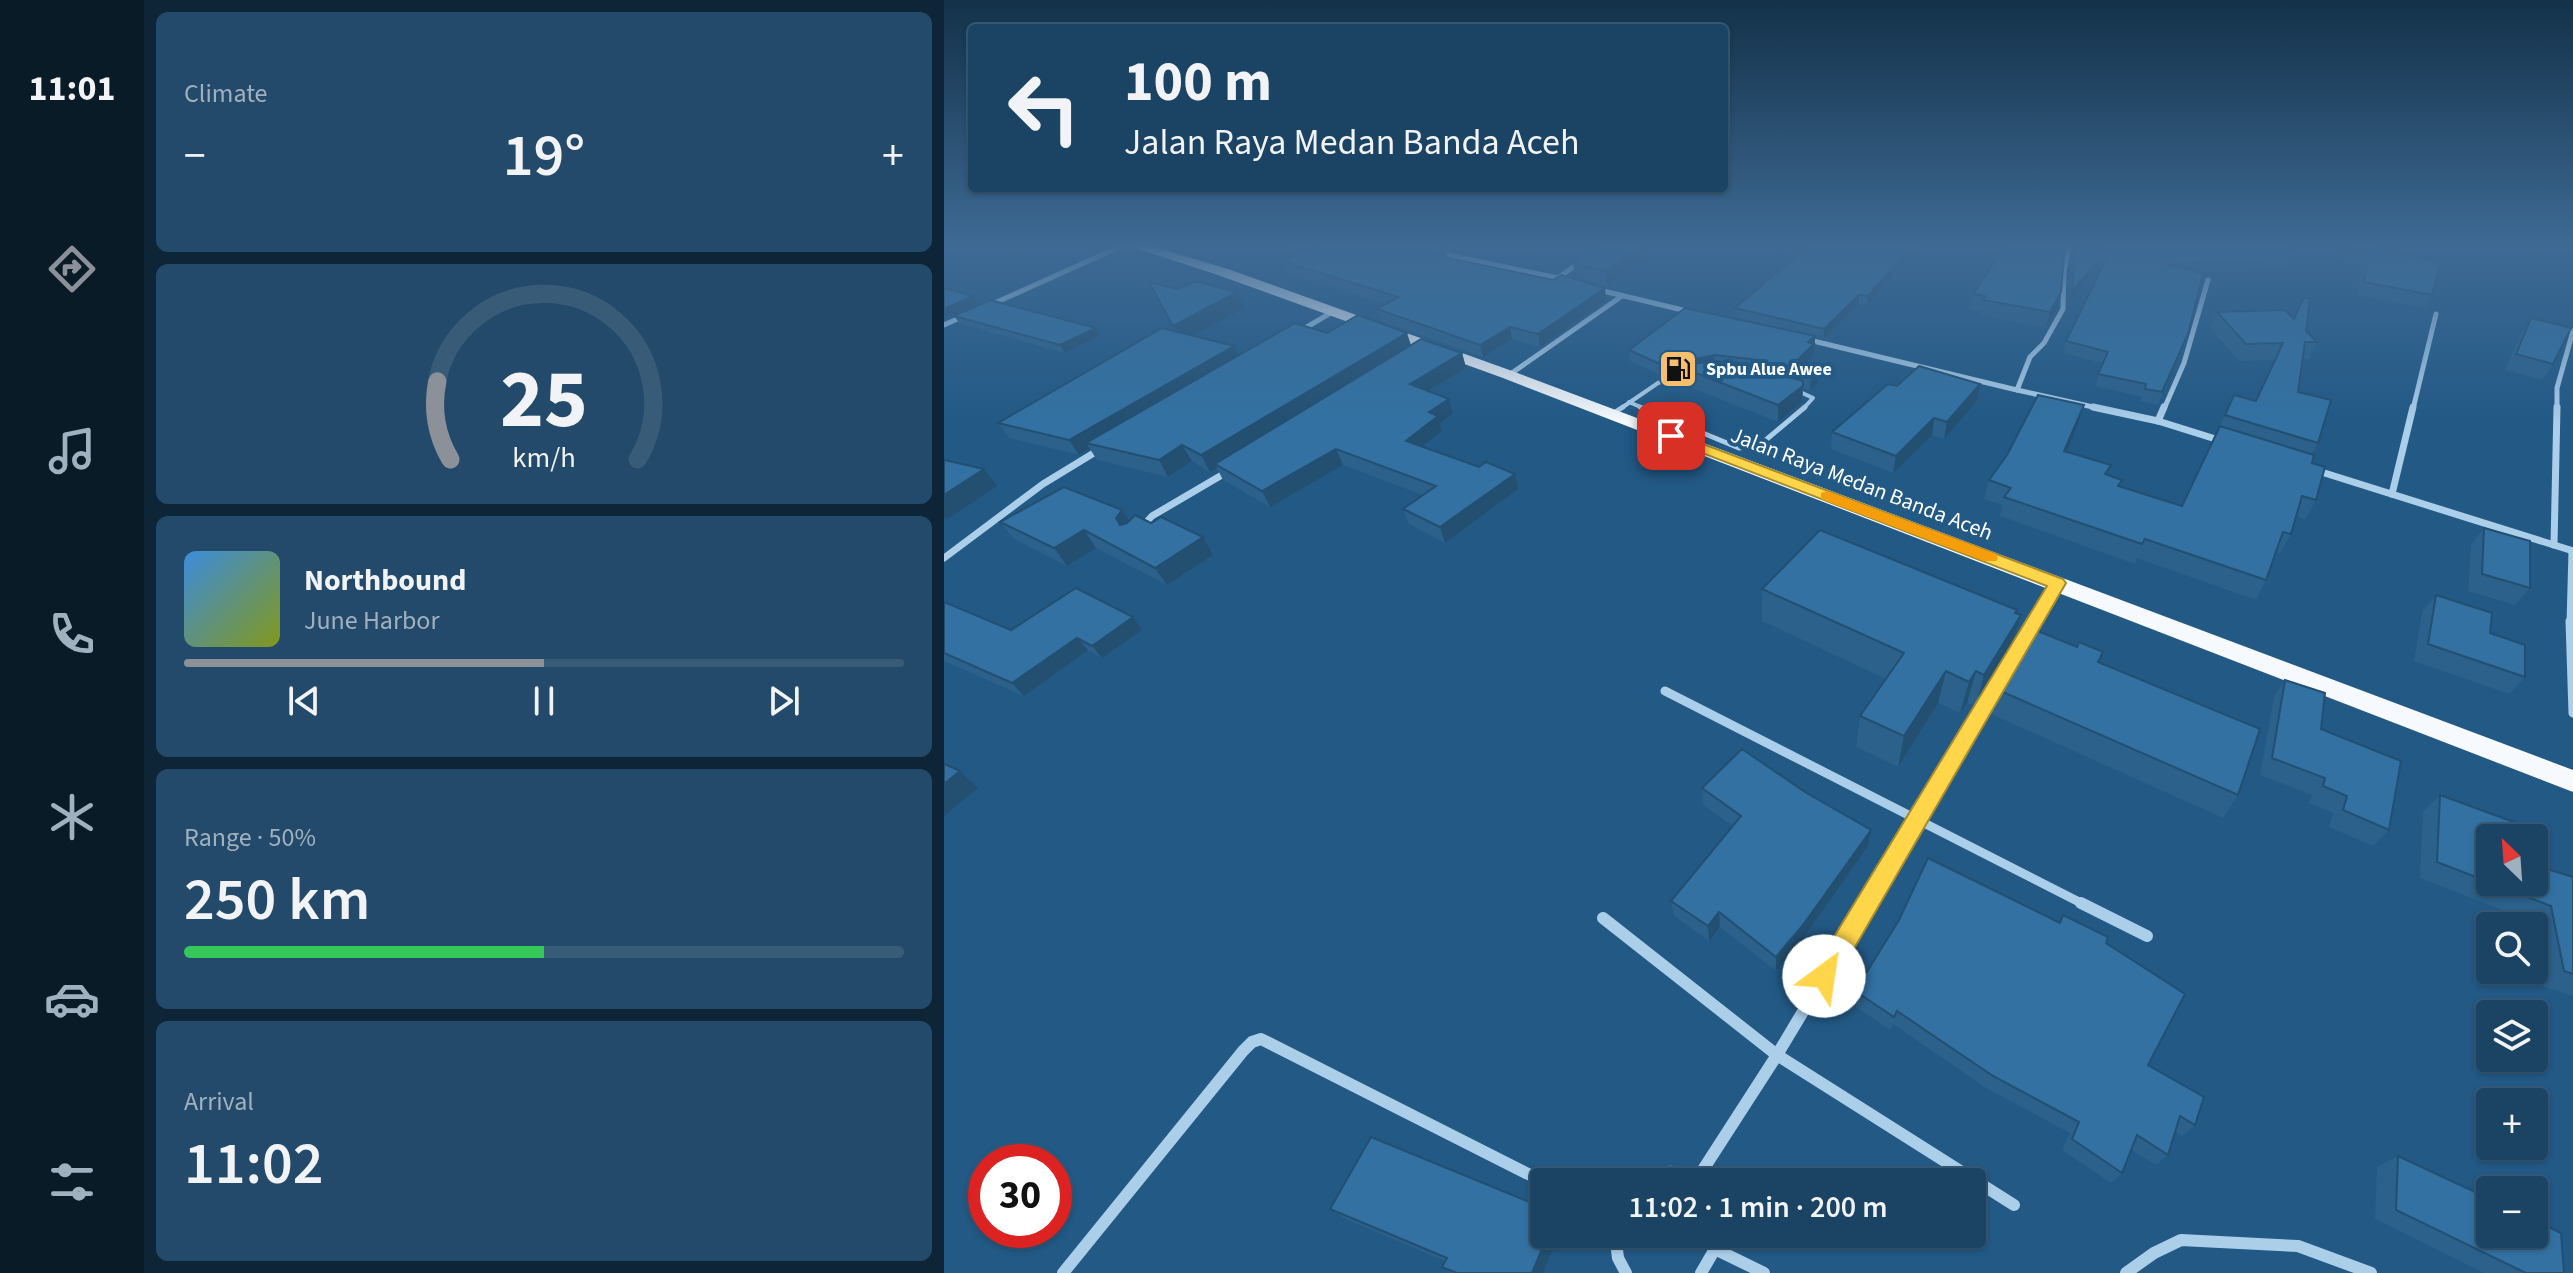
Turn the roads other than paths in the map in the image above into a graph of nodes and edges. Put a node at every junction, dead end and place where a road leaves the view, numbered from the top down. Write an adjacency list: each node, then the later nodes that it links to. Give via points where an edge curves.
1 (994, 303): 7 (street)
2 (1312, 303): 8 (highway, Jalan Raya Medan Banda Aceh)
3 (1611, 303): 19 (street)
4 (1653, 303): 11 (street)
5 (2063, 303): 21 (street, via 2044,343 2030,357)
6 (2201, 303): 24 (street, via 2184,363)
7 (986, 307)
8 (1334, 311): 14 (street); 19 (highway, Jalan Raya Medan Banda Aceh, via 1421,349)
9 (972, 313): 12 (street)
10 (2436, 314): 29 (street)
11 (1702, 315)
12 (944, 325)
13 (2573, 331): 16 (street)
14 (1297, 332)
15 (1801, 338): 21 (street)
16 (2561, 371): 18 (street); 31 (street)
17 (1691, 372): 22 (lane, via 1658,383)
18 (2573, 374)
19 (1509, 375): 23 (highway, Jalan Raya Medan Banda Aceh)
20 (1794, 389): 22 (lane, via 1813,398 1811,402 1752,448 1739,448)
21 (2017, 390): 24 (street)
22 (1629, 402): 23 (lane)
23 (1612, 414): 34 (highway, Jalan Raya Medan Banda Aceh)
24 (2158, 421): 26 (street)
25 (1111, 443): 33 (street, via 1043,484)
26 (2235, 445)
27 (2306, 467): 29 (street)
28 (1229, 471): 30 (street, via 1152,516)
29 (2392, 494): 31 (street)
30 (1134, 536)
31 (2554, 545): 32 (street)
32 (2572, 551): 36 (street)
33 (944, 558)
34 (2057, 583): 37 (highway, Jalan Raya Medan Banda Aceh); 38 (street)
35 (1665, 691): 38 (street)
36 (2573, 713)
37 (2573, 781)
38 (1918, 819): 40 (street); 41 (street)
39 (1603, 918): 41 (street)
40 (2147, 936)
41 (1777, 1055): 42 (street); 44 (street)
42 (1706, 1168)
43 (1530, 1175): 47 (street, via 1261,1039 1243,1051)
44 (2014, 1205)
45 (1617, 1248): 48 (street)
46 (1715, 1249): 49 (street); 50 (street)
47 (1063, 1273)
48 (1626, 1273)
49 (1701, 1273)
50 (1764, 1273)
51 (2126, 1273): 52 (street, via 2181,1240 2298,1246)
52 (2371, 1273)

